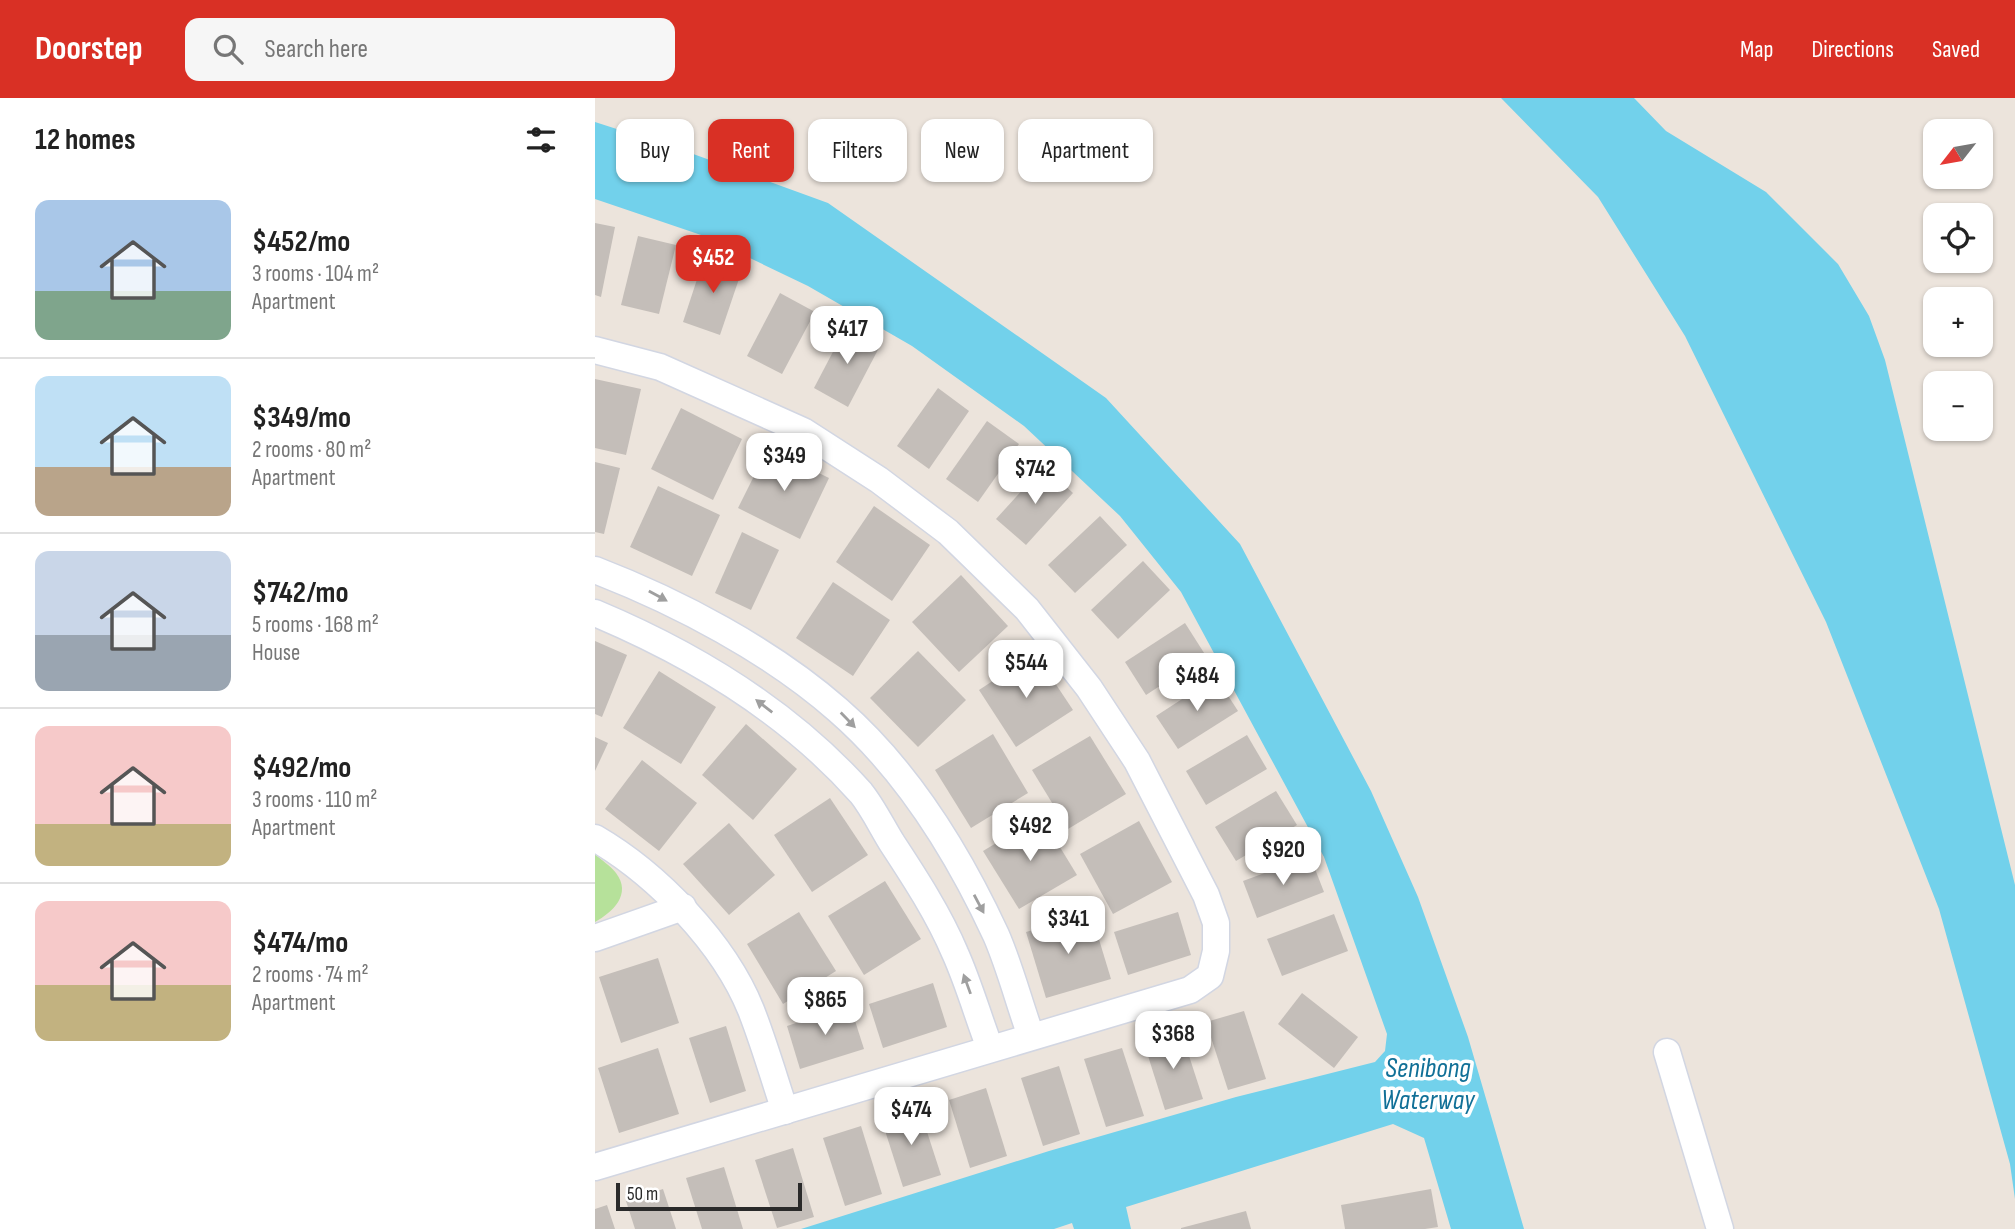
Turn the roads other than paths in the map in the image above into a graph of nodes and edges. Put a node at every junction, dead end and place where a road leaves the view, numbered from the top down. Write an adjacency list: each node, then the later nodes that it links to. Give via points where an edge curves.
1 (595, 350): 7 (street, via 660,367 803,431 879,480 948,532 1027,610 1089,688 1130,751 1206,895 1216,923 1210,976 1190,990)
2 (595, 570): 7 (street, one-way to 7, via 646,589 780,663 840,711 895,769 950,848 997,937)
3 (595, 613): 8 (street, one-way to 3, via 955,952 863,795 811,742 750,695 698,662)
4 (595, 838): 5 (street)
5 (683, 907): 6 (street); 10 (street, via 750,1008)
6 (595, 938)
7 (1031, 1036): 8 (street)
8 (990, 1048): 10 (street)
9 (1667, 1052): 12 (street)
10 (785, 1111): 11 (street)
11 (595, 1167)
12 (1720, 1229)

